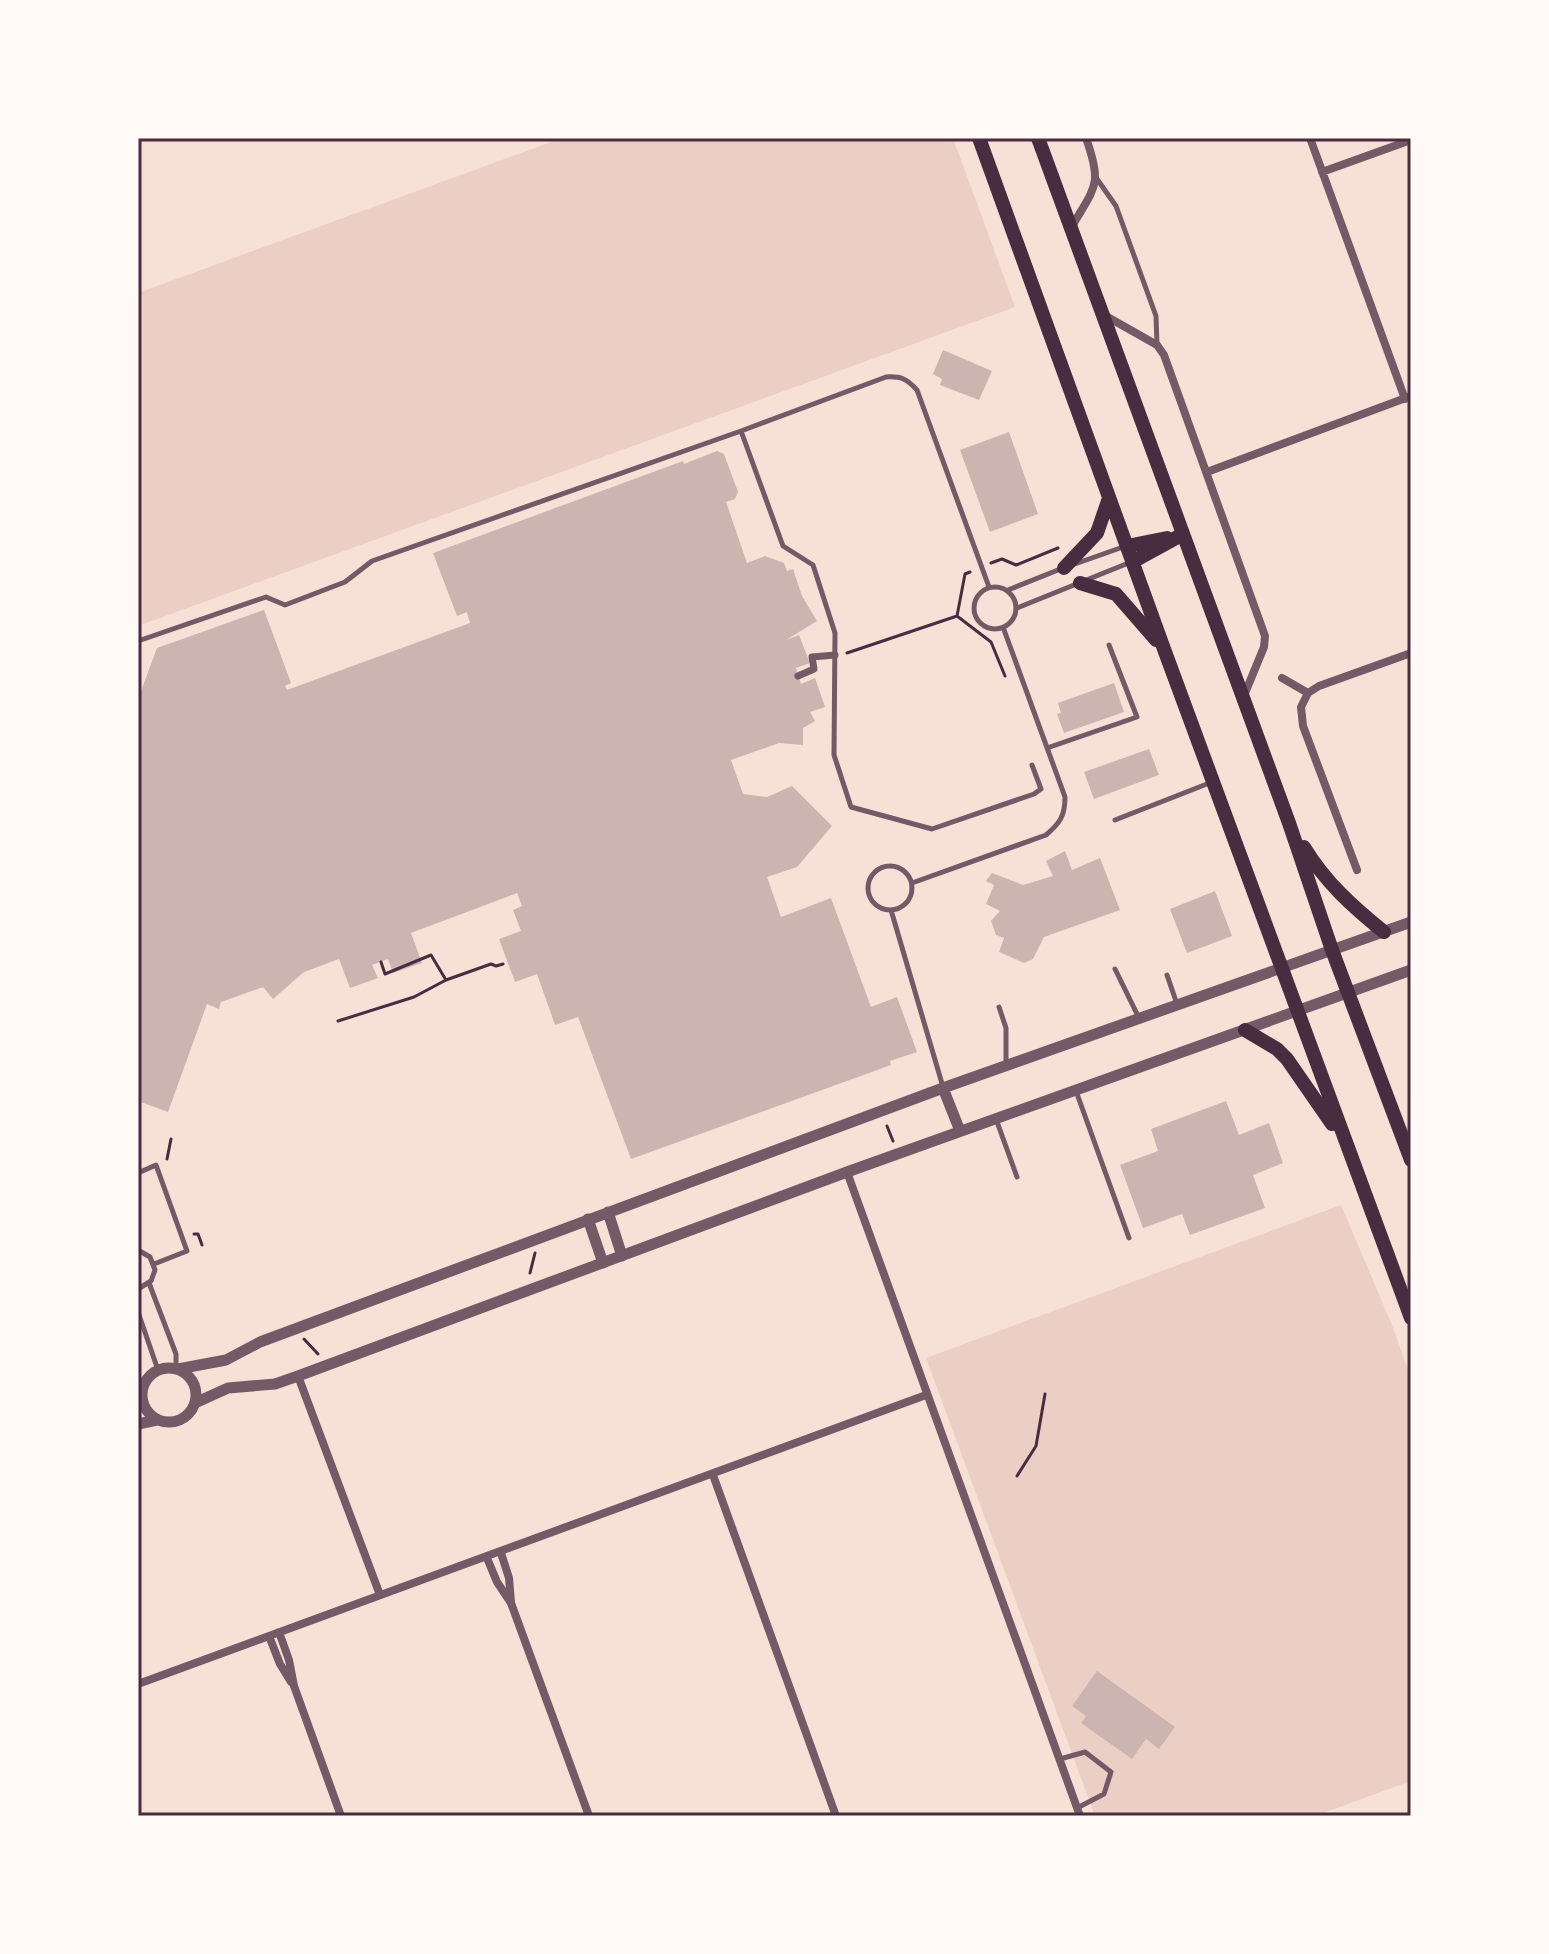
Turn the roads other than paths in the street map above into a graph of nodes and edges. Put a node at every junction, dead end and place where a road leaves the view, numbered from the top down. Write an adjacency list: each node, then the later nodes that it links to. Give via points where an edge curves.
1 (979, 138): 14 (main road)
2 (1038, 138): 8 (main road)
3 (1086, 138): 7 (street)
4 (1310, 138): 6 (street)
5 (1411, 140): 6 (street)
6 (1322, 172): 11 (street)
7 (1097, 179): 8 (street); 10 (lane, via 1116,206 1156,316)
8 (1071, 228): 9 (main road)
9 (1103, 315): 10 (street); 15 (main road)
10 (1157, 345): 13 (street)
11 (1408, 398): 13 (street)
12 (741, 431): 20 (lane, via 899,376 917,390); 24 (lane, via 372,561 345,582 285,605 266,597); 28 (lane, via 783,546 813,565 835,633)
13 (1207, 472): 33 (street, via 1265,636)
14 (1109, 498): 16 (main road); 18 (main road, via 1097,533)
15 (1183, 534): 16 (main road); 17 (main road); 33 (main road)
16 (1127, 546): 17 (main road); 18 (lane)
17 (1132, 562): 19 (lane); 26 (main road)
18 (1064, 568): 21 (lane)
19 (1080, 583): 22 (lane); 26 (main road, via 1116,594)
20 (989, 587): 21 (lane); 23 (lane, via 975,601 975,614 989,628)
21 (1008, 590): 22 (lane)
22 (1017, 608): 23 (lane)
23 (1003, 627): 34 (lane)
24 (138, 641)
25 (1109, 645): 34 (lane, via 1137,717)
26 (1164, 649): 36 (main road)
27 (1409, 654): 29 (street); 32 (street)
28 (835, 655): 30 (street, via 812,657 814,669); 35 (lane, via 834,755 851,807 932,829 1034,794 1041,789)
29 (1411, 665)
30 (798, 676)
31 (1282, 678): 32 (street)
32 (1308, 693): 39 (street, via 1301,707 1303,726)
33 (1243, 698): 38 (main road)
34 (1047, 748): 40 (lane, via 1065,797 1065,812 1055,828)
35 (1032, 765)
36 (1213, 782): 37 (lane); 45 (main road)
37 (1115, 820)
38 (1289, 823): 43 (main road, via 1337,891); 44 (main road)
39 (1357, 870)
40 (912, 883): 41 (lane, via 905,904); 41 (lane, via 905,871 892,866 873,874 868,887 872,901)
41 (891, 910): 56 (lane)
42 (1411, 922): 43 (street)
43 (1384, 932): 44 (street)
44 (1332, 950): 45 (street); 49 (main road)
45 (1282, 968): 50 (street); 52 (main road)
46 (1115, 969): 53 (lane)
47 (1411, 970): 49 (street)
48 (1167, 975): 50 (lane)
49 (1349, 993): 52 (street); 61 (main road)
50 (1178, 1006): 53 (street)
51 (999, 1007): 55 (lane, via 1006,1028)
52 (1298, 1011): 54 (street); 60 (main road)
53 (1139, 1020): 55 (street)
54 (1245, 1030): 57 (street); 60 (main road, via 1287,1059)
55 (1006, 1066): 56 (street)
56 (943, 1088): 59 (street); 65 (street)
57 (1075, 1090): 58 (street); 67 (lane)
58 (996, 1119): 59 (street); 64 (lane)
59 (960, 1131): 62 (street)
60 (1349, 1152): 75 (main road)
61 (1411, 1160)
62 (847, 1172): 69 (street); 80 (street)
63 (138, 1173): 71 (lane, via 156,1165 187,1251)
64 (1017, 1177)
65 (608, 1212): 66 (street); 69 (street)
66 (588, 1219): 70 (street); 76 (street, via 260,1342 226,1360)
67 (1129, 1238)
68 (138, 1250): 71 (lane)
69 (622, 1256): 70 (street)
70 (603, 1263): 78 (street)
71 (154, 1264): 72 (lane)
72 (149, 1283): 73 (lane); 76 (lane)
73 (138, 1289)
74 (138, 1312): 77 (lane)
75 (1411, 1318)
76 (177, 1369): 77 (street); 81 (street, via 193,1383)
77 (158, 1370): 79 (street)
78 (298, 1376): 81 (street, via 228,1388); 87 (street)
79 (140, 1388): 82 (street, via 144,1408)
80 (926, 1395): 84 (street); 91 (street)
81 (195, 1403): 82 (street, via 182,1419)
82 (157, 1420): 83 (street)
83 (138, 1424)
84 (713, 1475): 85 (street); 95 (street)
85 (501, 1553): 86 (street); 88 (street)
86 (487, 1558): 87 (street); 88 (street)
87 (380, 1595): 89 (street)
88 (511, 1603): 94 (street)
89 (274, 1634): 90 (street); 93 (street, via 280,1664 294,1686)
90 (138, 1684)
91 (1060, 1760): 92 (street); 92 (lane, via 1085,1752 1111,1772 1104,1794)
92 (1079, 1812)
93 (341, 1816)
94 (589, 1816)
95 (836, 1816)

